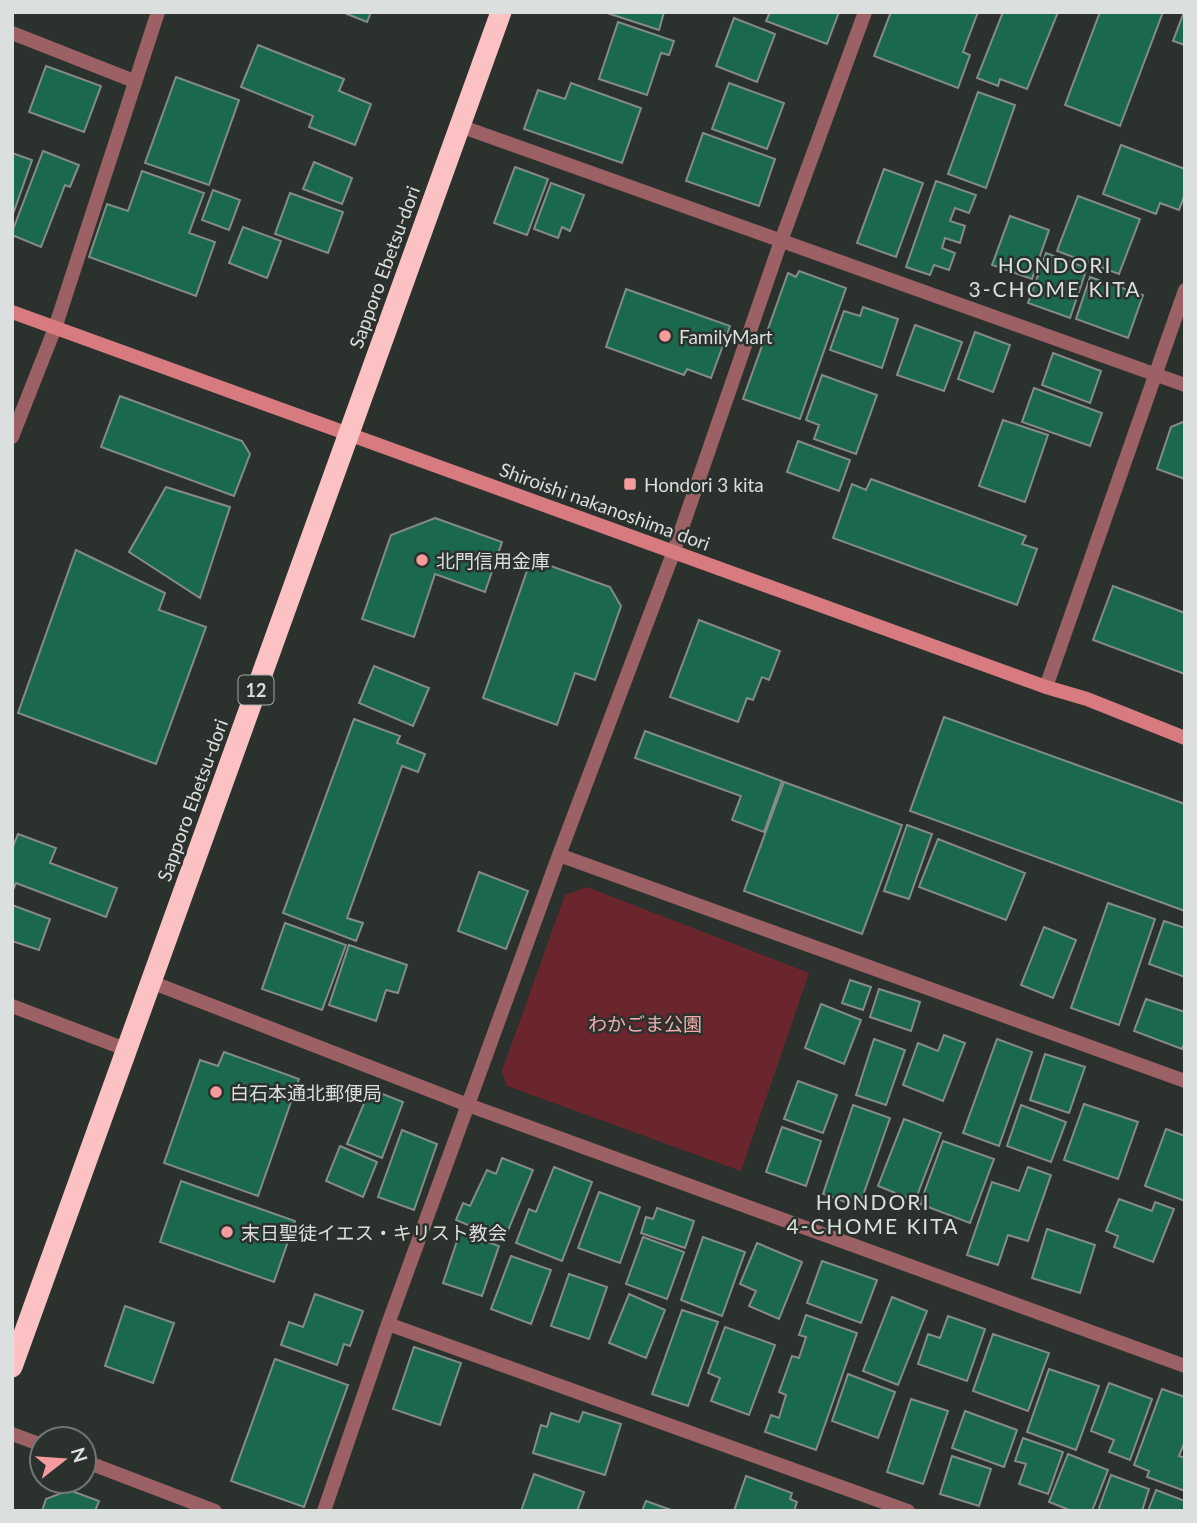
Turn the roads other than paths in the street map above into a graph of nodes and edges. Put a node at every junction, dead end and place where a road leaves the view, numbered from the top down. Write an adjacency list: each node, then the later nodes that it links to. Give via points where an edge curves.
1 (158, 12): 5 (street)
2 (501, 12): 6 (highway, Sapporo Ebetsu-dori / 12)
3 (865, 12): 7 (street)
4 (12, 33): 5 (street)
5 (134, 81): 10 (street)
6 (460, 126): 7 (street); 13 (highway, Sapporo Ebetsu-dori / 12)
7 (781, 241): 11 (street); 15 (street)
8 (1185, 290): 11 (street)
9 (12, 312): 10 (street, Shiroishi nakanoshima dori)
10 (55, 328): 13 (street, Shiroishi nakanoshima dori); 14 (street)
11 (1154, 374): 12 (street); 16 (street)
12 (1185, 385)
13 (348, 435): 15 (street, Shiroishi nakanoshima dori); 19 (highway, Sapporo Ebetsu-dori / 12)
14 (12, 437)
15 (674, 551): 16 (street, Shiroishi nakanoshima dori); 18 (street)
16 (1046, 687): 17 (street, Shiroishi nakanoshima dori)
17 (1185, 738)
18 (559, 855): 22 (street); 23 (street)
19 (151, 982): 21 (highway, Sapporo Ebetsu-dori / 12); 23 (street)
20 (12, 1006): 21 (street)
21 (128, 1050): 26 (highway, Sapporo Ebetsu-dori / 12)
22 (1185, 1081)
23 (468, 1105): 24 (street); 25 (street)
24 (388, 1324): 29 (street); 30 (street)
25 (1185, 1366)
26 (12, 1367)
27 (98, 1466): 28 (street)
28 (215, 1511)
29 (324, 1511)
30 (908, 1511)

